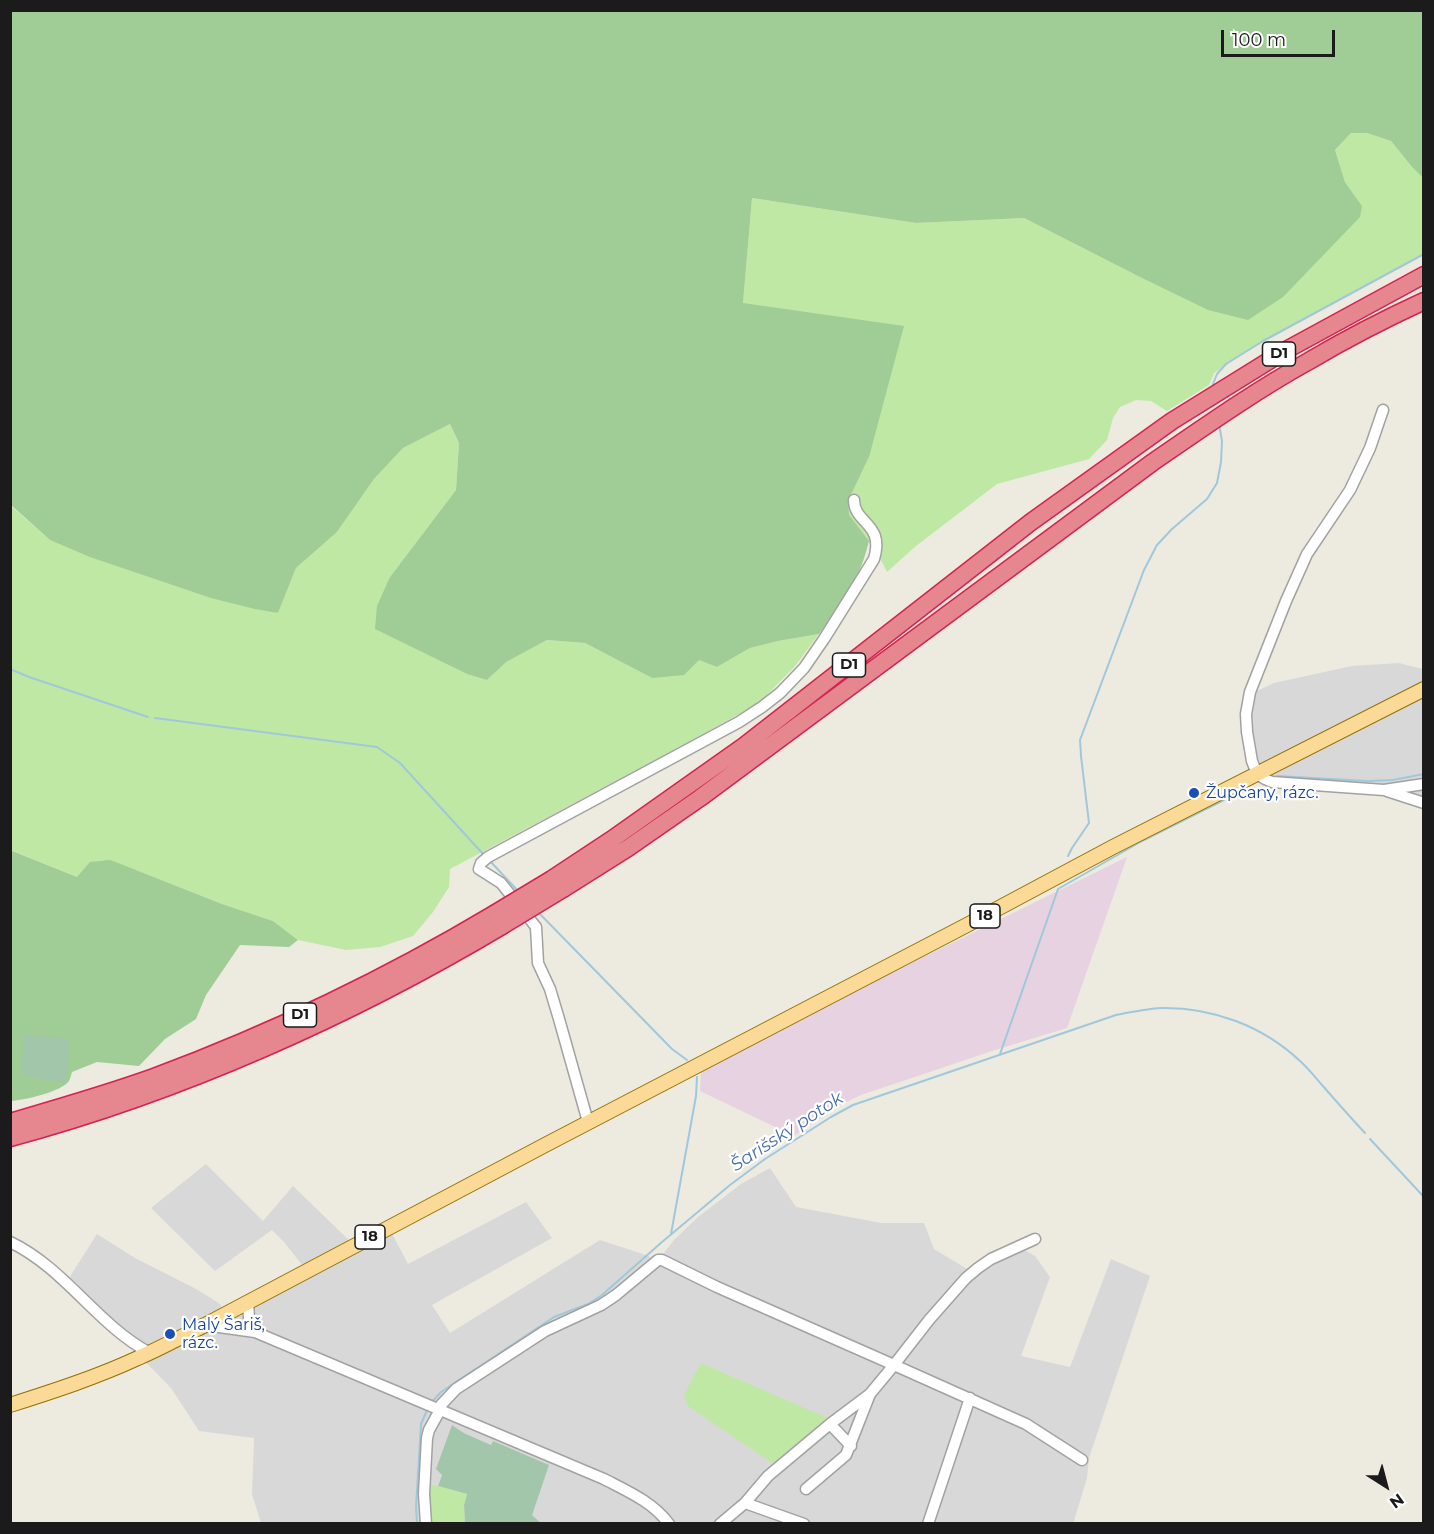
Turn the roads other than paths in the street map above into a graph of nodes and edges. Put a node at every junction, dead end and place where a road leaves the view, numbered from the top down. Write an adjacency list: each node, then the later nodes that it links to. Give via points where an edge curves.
1 (1424, 275): 10 (highway, D1, via 1288,348 1140,444 1031,522 744,746)
2 (1424, 301): 10 (highway, D1, via 1307,361 1230,410 1153,462 700,798 628,848)
3 (1383, 410): 6 (street, via 1350,490 1307,554 1250,692 1247,732)
4 (854, 500): 13 (street, via 855,510 875,536 874,559 792,682 739,722 481,863 479,868 501,883 536,927 538,963 559,1019)
5 (1424, 689): 6 (main road, 18)
6 (1257, 774): 8 (street, via 1272,782); 13 (main road, 18)
7 (1424, 784): 8 (street)
8 (1384, 790): 9 (street)
9 (1424, 803)
10 (558, 884): 11 (highway, D1, bridge)
11 (498, 920): 12 (highway, D1, via 209,1056); 14 (highway, D1, via 462,950 267,1046 148,1094)
12 (10, 1122)
13 (588, 1122): 17 (main road, 18)
14 (10, 1138)
15 (1035, 1239): 21 (street, via 992,1259 966,1278)
16 (10, 1242): 20 (street, via 51,1269 108,1323)
17 (248, 1302): 18 (main road, 18); 19 (street)
18 (205, 1325): 19 (street); 20 (main road, 18)
19 (255, 1332): 25 (street)
20 (150, 1353): 24 (main road, 18)
21 (894, 1365): 22 (street); 23 (street); 25 (street, via 658,1260 601,1305 545,1331 456,1389)
22 (870, 1394): 26 (street); 27 (street)
23 (970, 1398): 28 (street, via 1026,1424); 35 (street)
24 (10, 1405)
25 (437, 1409): 31 (street, via 427,1438); 32 (street, via 604,1479 649,1503)
26 (830, 1424): 27 (street); 30 (street, via 768,1476)
27 (851, 1446): 29 (street, via 846,1455)
28 (1082, 1460)
29 (806, 1489)
30 (745, 1503): 33 (street); 34 (street)
31 (426, 1524)
32 (669, 1524)
33 (720, 1524)
34 (804, 1524)
35 (928, 1524)

